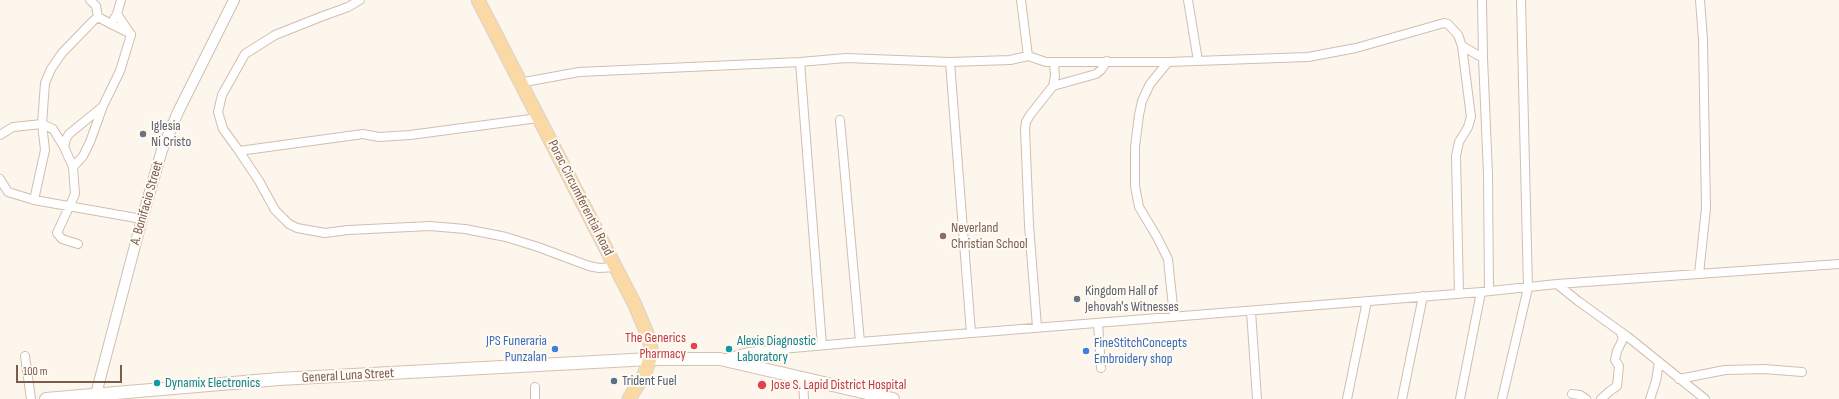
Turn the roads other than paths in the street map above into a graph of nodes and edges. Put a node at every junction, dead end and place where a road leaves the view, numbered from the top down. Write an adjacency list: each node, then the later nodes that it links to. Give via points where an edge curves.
1 (90, 0): 12 (street, via 96,6)
2 (121, 0): 11 (street)
3 (234, 0): 38 (street, A. Bonifacio Street, via 178,112 162,150)
4 (360, 0): 32 (street, via 275,35 245,54 222,95 218,112 223,129)
5 (478, 0): 24 (main road, Porac Circumferential Road)
6 (1021, 0): 16 (street)
7 (1188, 0): 19 (street)
8 (1482, 0): 17 (street)
9 (1521, 0): 44 (street)
10 (1700, 0): 42 (street, via 1706,208)
11 (117, 14): 13 (street); 14 (street)
12 (98, 18): 13 (street); 29 (street, via 62,53 51,69 45,83)
13 (111, 24): 14 (street)
14 (132, 35): 26 (street, via 120,71)
15 (1462, 46): 17 (street); 19 (street, via 1458,35 1444,23 1356,48 1308,57); 46 (street, via 1471,117 1459,142 1456,156)
16 (1028, 56): 21 (street, via 1010,60); 22 (street)
17 (1483, 58): 45 (street, via 1488,174)
18 (1107, 61): 22 (street); 23 (street); 25 (street, via 1096,74)
19 (1198, 61): 23 (street)
20 (800, 62): 21 (street, via 846,58); 24 (street, via 579,72); 56 (street)
21 (950, 62): 53 (street)
22 (1054, 62): 25 (street)
23 (1168, 62): 50 (street, via 1150,84 1142,101 1135,147 1135,186 1139,207 1168,259)
24 (519, 83): 27 (main road, Porac Circumferential Road)
25 (1053, 86): 52 (street, via 1030,115 1025,129)
26 (103, 106): 31 (street, via 69,134); 33 (street, via 83,156)
27 (538, 118): 32 (street, via 410,135 378,137 363,134); 41 (main road, Porac Circumferential Road)
28 (840, 120): 55 (street)
29 (42, 124): 30 (street, via 13,127); 31 (street, via 53,129); 36 (street, via 45,150)
30 (0, 135)
31 (64, 147): 33 (street)
32 (239, 151): 41 (street, via 275,210 297,228 325,233 430,226 465,229 506,237 589,266)
33 (73, 167): 37 (street, via 75,194)
34 (0, 179): 35 (street)
35 (4, 193): 36 (street)
36 (34, 200): 37 (street)
37 (70, 207): 38 (street); 39 (street, via 57,233 62,239)
38 (142, 219): 66 (street, A. Bonifacio Street)
39 (78, 244)
40 (1839, 264): 42 (street)
41 (616, 267): 58 (main road, Porac Circumferential Road, via 649,338)
42 (1699, 274): 43 (street)
43 (1557, 284): 44 (street); 54 (street)
44 (1528, 288): 45 (street); 78 (street)
45 (1485, 292): 46 (street); 77 (street)
46 (1459, 294): 47 (street)
47 (1423, 296): 48 (street); 76 (street)
48 (1367, 301): 49 (street); 75 (street)
49 (1251, 311): 50 (street); 74 (street)
50 (1174, 316): 51 (street)
51 (1098, 323): 52 (street); 61 (street)
52 (1037, 328): 53 (street)
53 (971, 333): 55 (street)
54 (1621, 333): 60 (street); 80 (street, via 1624,339 1615,360 1620,372 1617,386)
55 (860, 342): 56 (street)
56 (822, 345): 59 (street, via 748,352)
57 (25, 356): 68 (street)
58 (650, 359): 59 (main road, General Luna Street); 66 (main road, General Luna Street, via 279,380); 71 (main road, Porac Circumferential Road)
59 (720, 360): 63 (main road, General Luna Street)
60 (1659, 362): 64 (street); 81 (street)
61 (1101, 368)
62 (1802, 372): 64 (street, via 1764,369 1725,370)
63 (802, 378): 72 (street); 73 (main road, General Luna Street)
64 (1679, 379): 82 (street)
65 (535, 387): 70 (street)
66 (96, 394): 69 (main road, General Luna Street)
67 (1572, 394): 79 (street)
68 (31, 399)
69 (46, 399)
70 (534, 399)
71 (629, 399)
72 (804, 399)
73 (893, 399)
74 (1257, 399)
75 (1347, 399)
76 (1402, 399)
77 (1460, 399)
78 (1502, 399)
79 (1586, 399)
80 (1601, 399)
81 (1650, 399)
82 (1705, 399)

